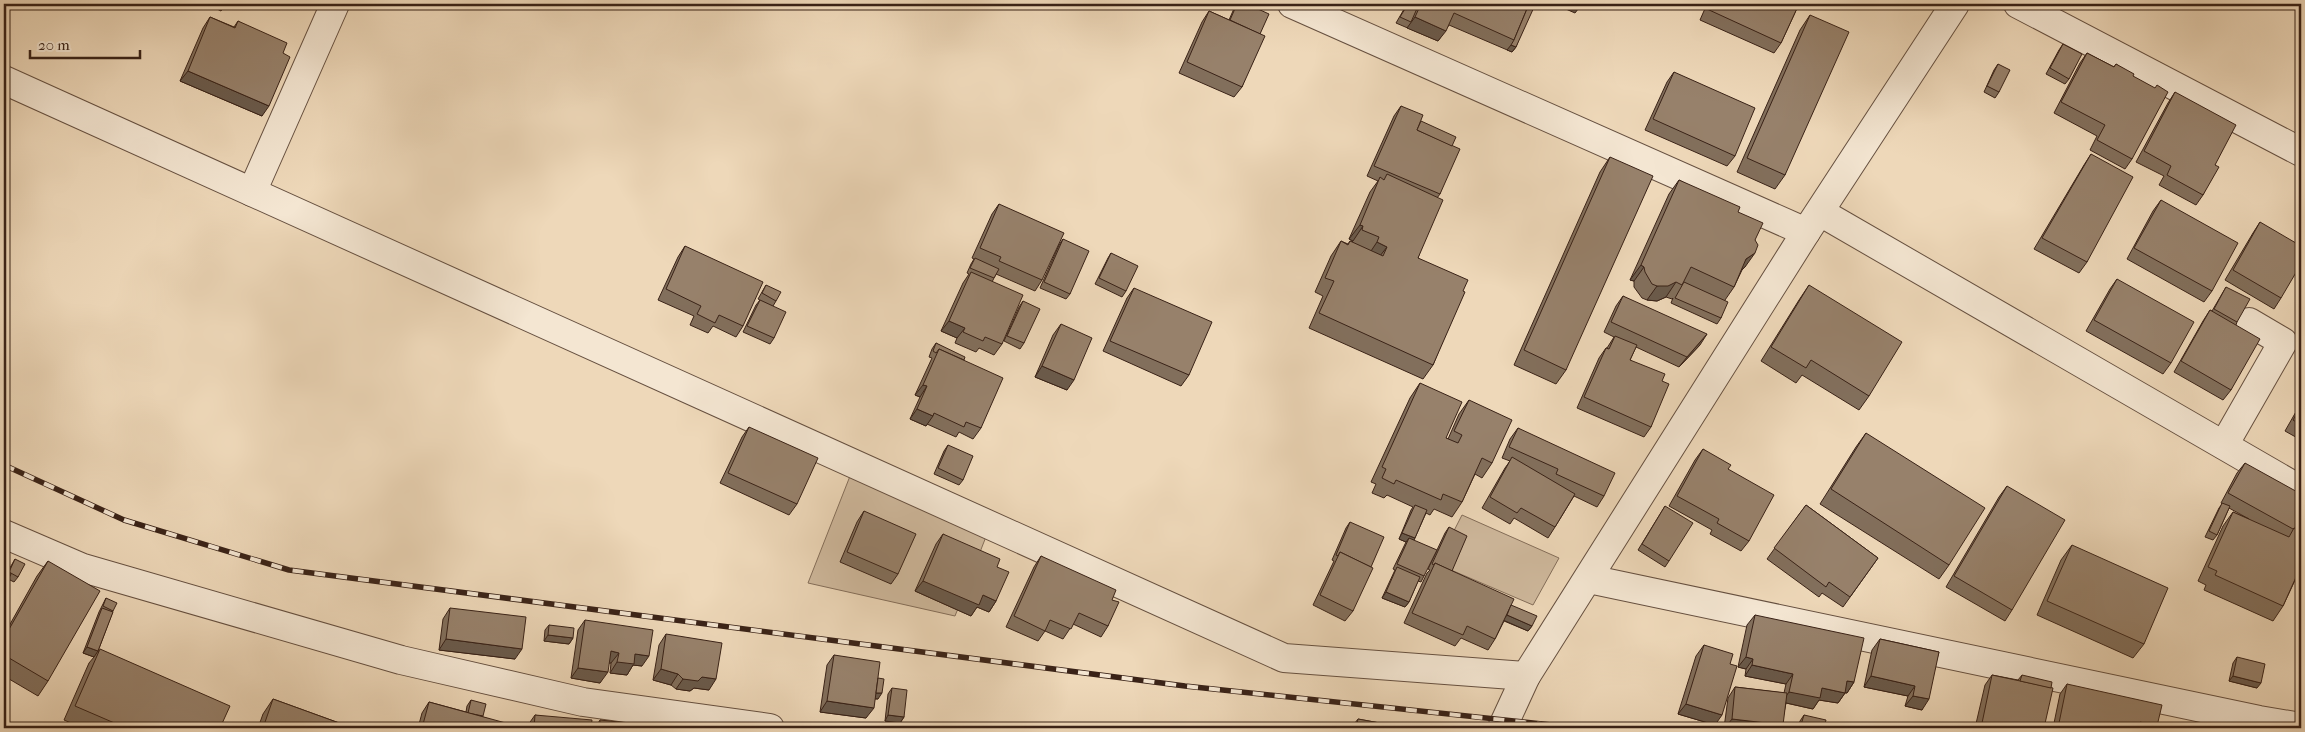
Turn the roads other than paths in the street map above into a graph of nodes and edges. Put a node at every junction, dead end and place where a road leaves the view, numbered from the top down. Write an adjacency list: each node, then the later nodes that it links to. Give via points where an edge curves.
1 (335, 4): 7 (street)
2 (1292, 4): 8 (street)
3 (1955, 4): 8 (street)
4 (2018, 4): 6 (street)
5 (4, 80): 7 (street)
6 (2301, 152)
7 (252, 192): 14 (street, via 1284,658)
8 (1813, 222): 10 (street); 13 (street)
9 (2249, 322): 10 (street, via 2283,342)
10 (2224, 445): 11 (street)
11 (2301, 490)
12 (4, 534): 16 (street, via 82,568 401,660 583,702)
13 (1589, 579): 14 (street); 15 (street)
14 (1526, 676): 17 (street)
15 (2301, 727)
16 (759, 728)
17 (1502, 728)

